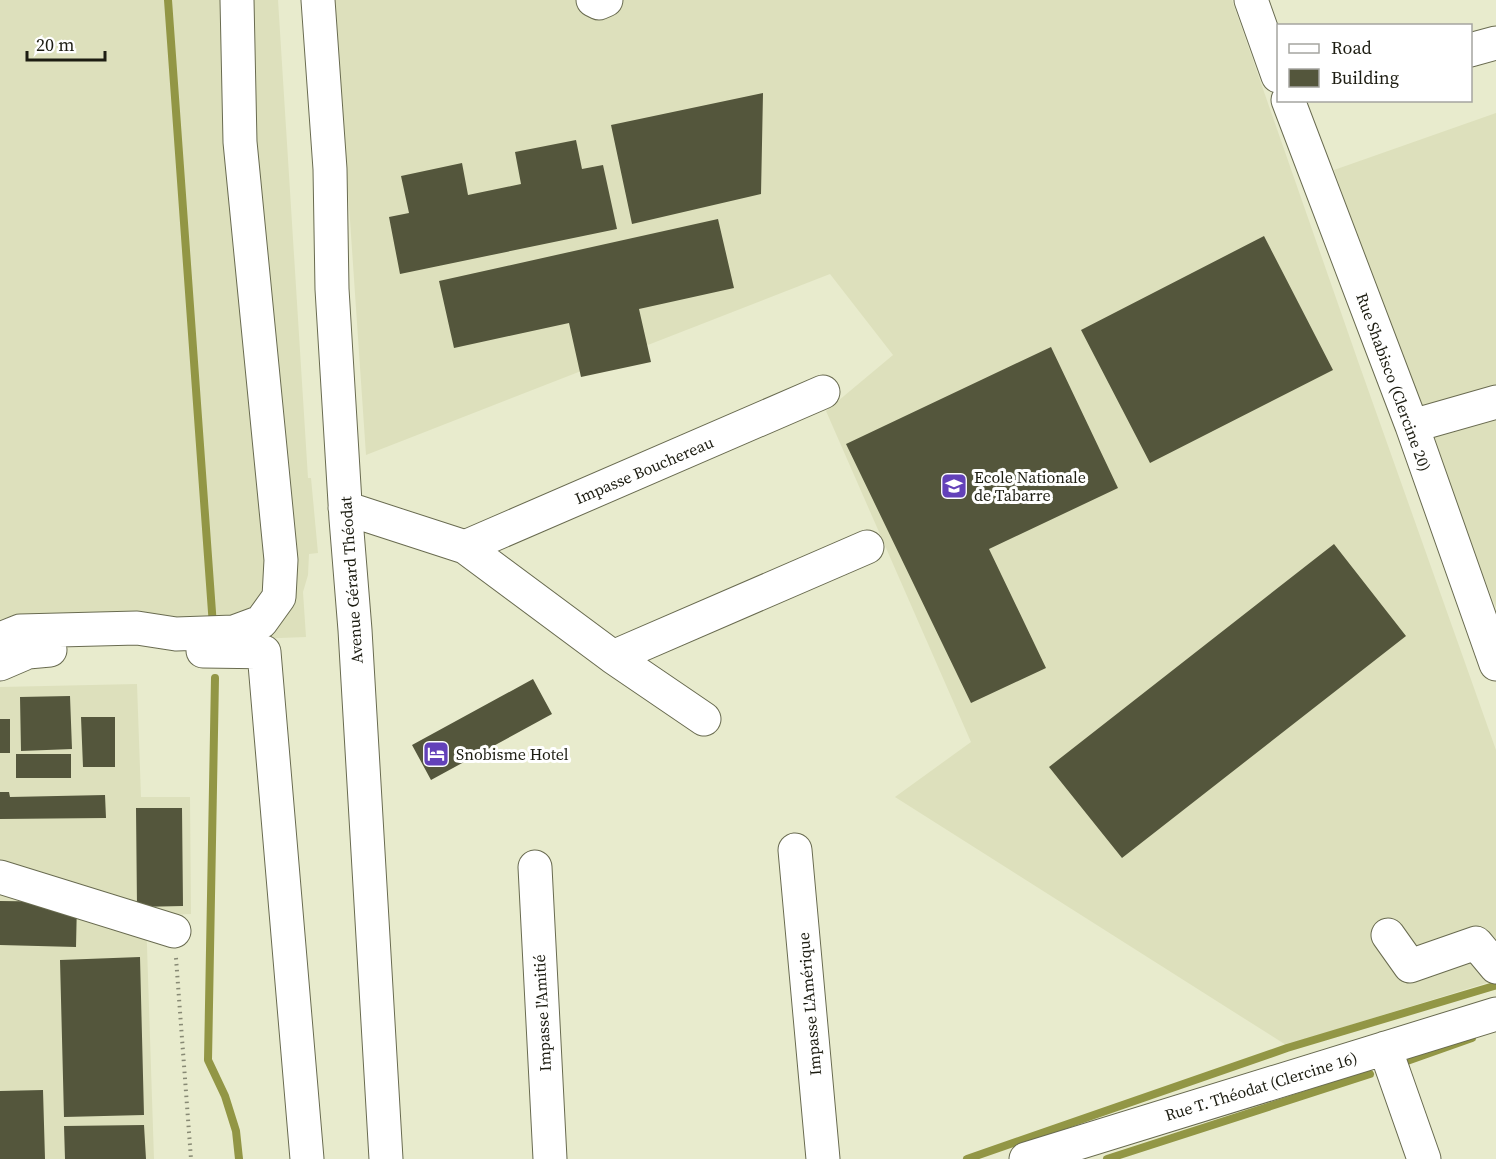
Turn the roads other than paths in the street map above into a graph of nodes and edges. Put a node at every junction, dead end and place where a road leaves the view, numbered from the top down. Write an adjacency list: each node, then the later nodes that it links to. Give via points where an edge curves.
1 (237, 0): 16 (street, via 240,142 281,560 279,597 261,622 234,632 176,634 137,628 20,631)
2 (318, 0): 13 (street, Avenue Gérard Théodat)
3 (593, 0): 4 (street)
4 (606, 0)
5 (1251, 0): 8 (street, Rue Shabisco (Clercine 20))
6 (1496, 43): 7 (street)
7 (1472, 49)
8 (1277, 67)
9 (1291, 102): 12 (street, Rue Shabisco (Clercine 20))
10 (823, 392): 14 (street, Impasse Bouchereau)
11 (1496, 402): 12 (street)
12 (1412, 426): 19 (street, Rue Shabisco (Clercine 20))
13 (345, 508): 14 (street); 30 (street, Avenue Gérard Théodat)
14 (465, 547): 17 (street)
15 (867, 547): 17 (street)
16 (0, 639)
17 (613, 657): 20 (street)
18 (0, 664): 29 (street, via 28,652 56,650 264,652)
19 (1496, 664)
20 (704, 719)
21 (795, 849): 32 (street, Impasse L'Amérique)
22 (535, 867): 31 (street, Impasse l'Amitié)
23 (0, 877): 24 (street)
24 (174, 931)
25 (1388, 935): 26 (street, via 1410,966 1476,943)
26 (1496, 968)
27 (1496, 1014): 28 (street, Rue T. Théodat (Clercine 16))
28 (1385, 1048): 33 (street, Rue T. Théodat (Clercine 16)); 34 (street)
29 (307, 1159)
30 (386, 1159)
31 (550, 1159)
32 (823, 1159)
33 (1026, 1159)
34 (1424, 1159)

